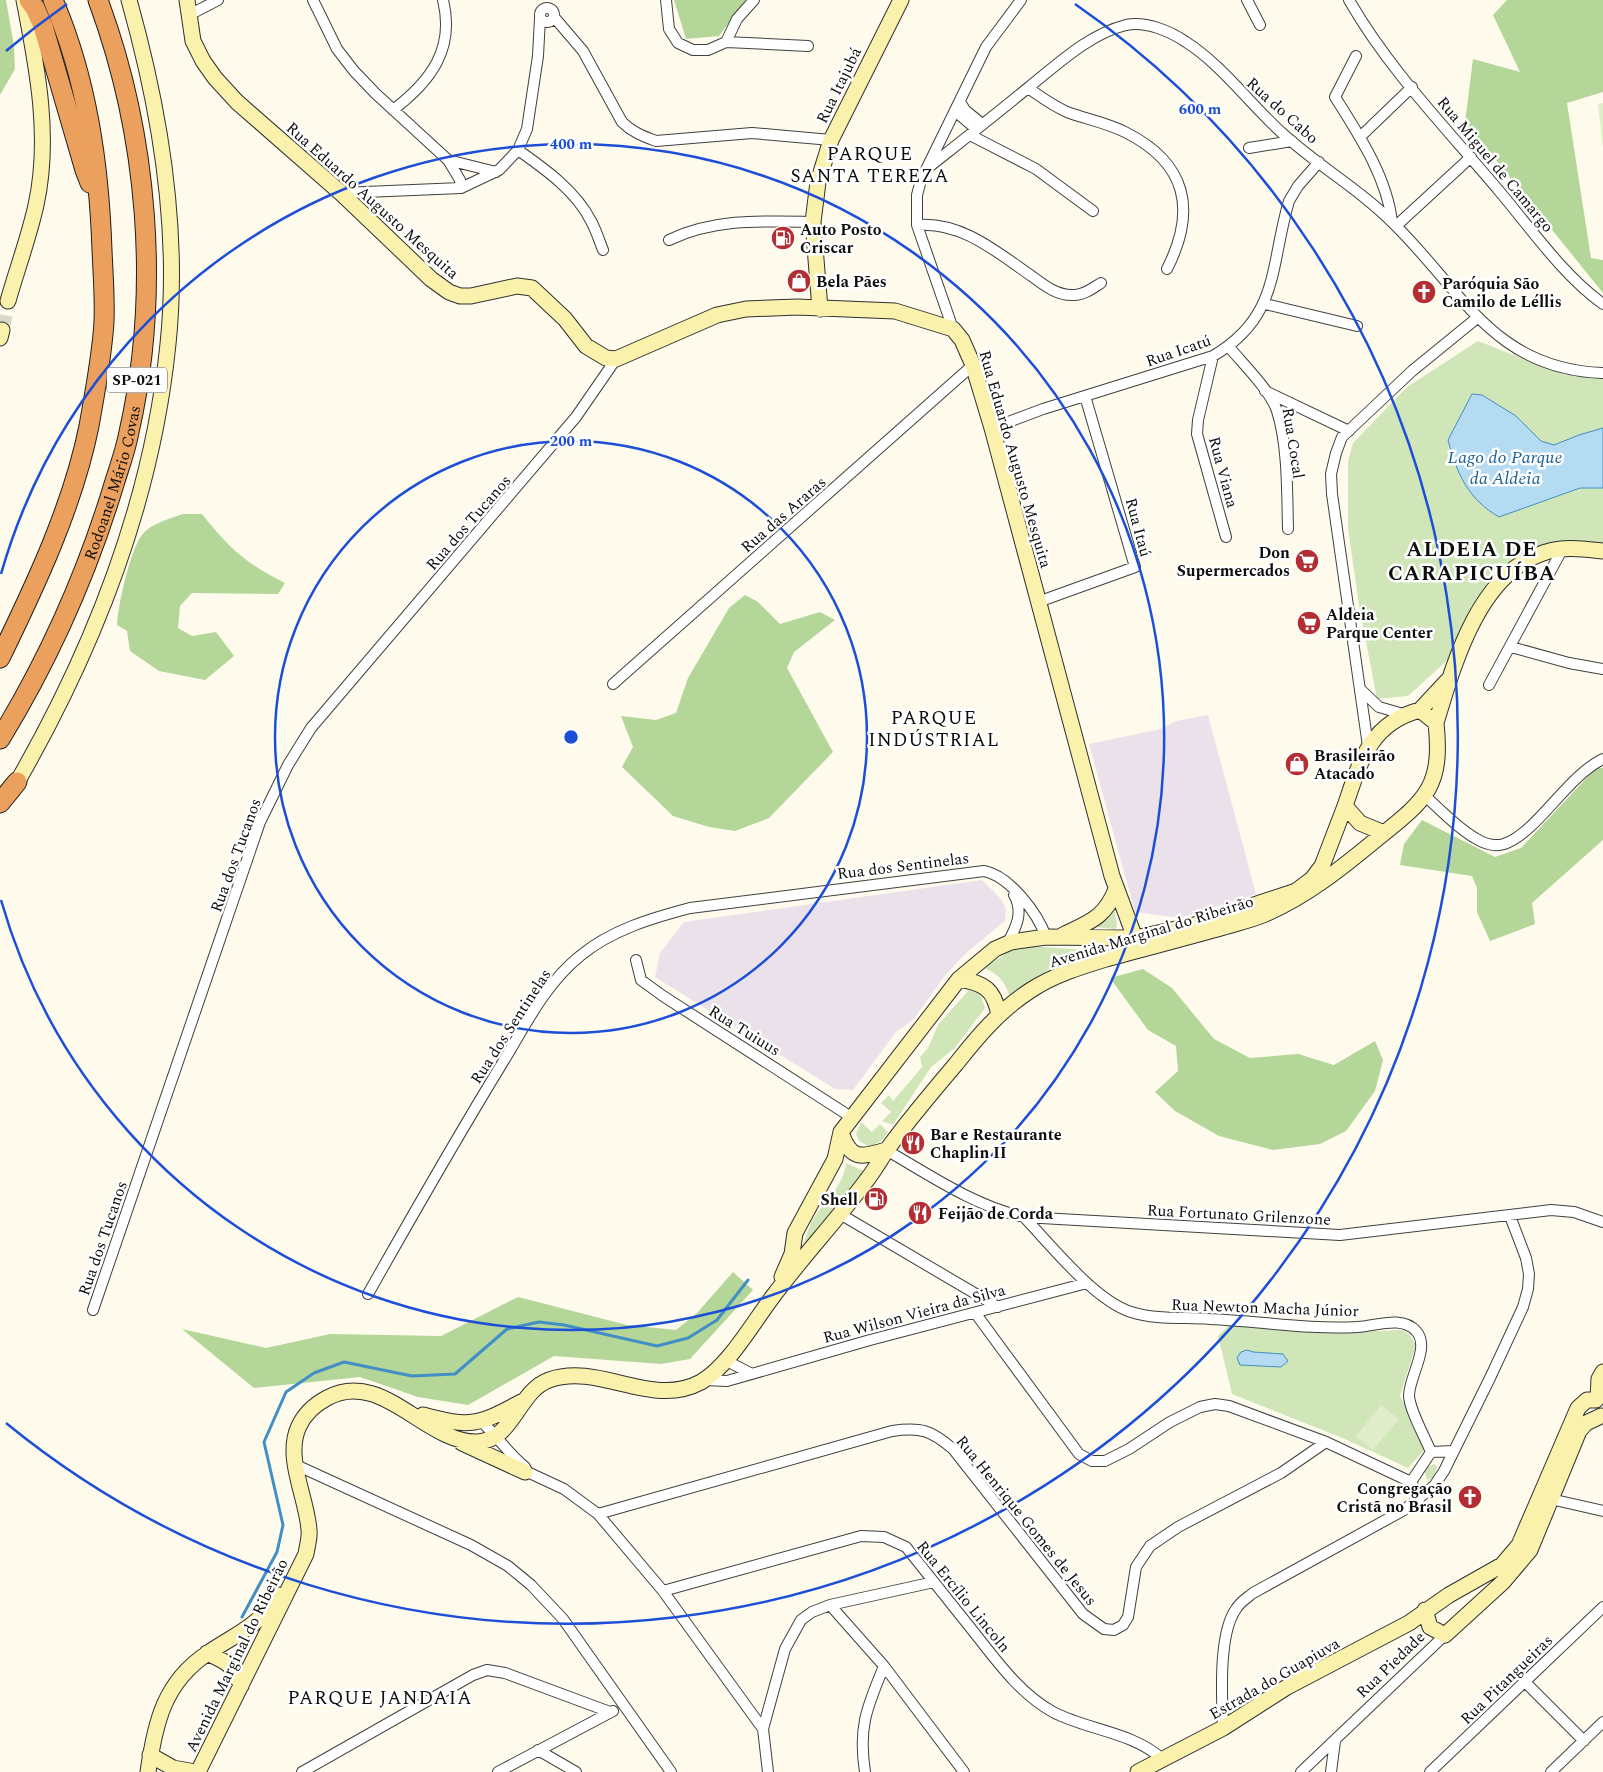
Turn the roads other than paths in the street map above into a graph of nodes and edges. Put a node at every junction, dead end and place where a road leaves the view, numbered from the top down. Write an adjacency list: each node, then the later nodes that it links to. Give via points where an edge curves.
1 (24, 0): 47 (main road, via 38,71 42,135 36,205)
2 (29, 0): 38 (highway, via 44,26 85,170)
3 (53, 0): 38 (highway, SP-021, via 84,92)
4 (98, 0): 80 (highway, Rodoanel Mário Covas / SP-021, via 127,97 142,187 146,262 140,363 130,432 104,517 54,637)
5 (129, 0): 83 (main road, via 152,91 166,186 169,344 140,493 112,584 73,678)
6 (218, 0): 15 (street)
7 (312, 0): 24 (street, via 337,49)
8 (443, 0): 24 (street, via 447,33 442,55 410,97)
9 (666, 0): 18 (street, via 669,28 678,43 693,50 708,50)
10 (754, 0): 18 (street, via 737,19)
11 (901, 0): 27 (main road, Rua Itajubá)
12 (1021, 0): 23 (street, via 986,47)
13 (1247, 0): 17 (street)
14 (1349, 0): 21 (street, Rua Miguel de Camargo, via 1372,38)
15 (188, 7): 37 (main road, Rua Eduardo Augusto Mesquita, via 193,41 215,78 237,102)
16 (540, 9): 27 (street, via 548,22 554,17 583,51 622,122 644,137 656,141 752,133); 30 (street, via 538,56 527,129)
17 (1260, 25)
18 (726, 42): 19 (street)
19 (808, 46)
20 (1356, 56): 26 (street, via 1335,97)
21 (1412, 87): 26 (street); 31 (street, Rua Miguel de Camargo)
22 (1028, 88): 25 (street, Rua do Cabo); 28 (street, Rua do Cabo, via 1095,38 1127,25 1146,24 1165,30 1204,56); 45 (street, via 1059,108 1126,132 1170,168 1182,195 1184,214 1179,244)
23 (958, 107): 25 (street); 34 (street)
24 (393, 110): 32 (street)
25 (976, 129): 34 (street, Rua do Cabo); 39 (street)
26 (1360, 137): 41 (street, via 1387,196)
27 (831, 140): 40 (main road, Rua Itajubá, via 818,182)
28 (1292, 141): 29 (street); 33 (street, Rua do Cabo)
29 (1249, 148)
30 (518, 150): 35 (street); 44 (street, via 554,177 581,205)
31 (1471, 157): 41 (street); 49 (street, Rua Miguel de Camargo, via 1572,276)
32 (448, 160): 35 (street); 36 (street, via 460,180)
33 (1319, 162): 41 (street, Rua do Cabo); 48 (street, Rua Icatú, via 1289,200)
34 (929, 167): 42 (street, via 916,195)
35 (496, 172): 36 (street)
36 (460, 188): 37 (street)
37 (341, 194): 56 (main road, Rua Eduardo Augusto Mesquita, via 449,292 471,296 517,286 532,288 565,319 586,346 606,358)
38 (100, 196): 71 (highway, SP-021, via 104,322 88,428 71,488 38,580)
39 (1094, 211)
40 (813, 222): 43 (street, via 726,223 685,232); 50 (main road, Rua Itajubá)
41 (1394, 224): 51 (street, Rua do Cabo)
42 (917, 225): 46 (street, via 952,227 987,246 1050,290 1064,295 1082,293); 53 (street)
43 (669, 240)
44 (603, 250)
45 (1167, 269)
46 (1101, 283)
47 (8, 301)
48 (1265, 304): 52 (street); 54 (street, Rua Icatú, via 1246,332)
49 (1603, 304)
50 (820, 309): 53 (main road, via 895,311); 56 (main road, via 746,309 717,315)
51 (1477, 318): 58 (street, Rua do Cabo, via 1517,350 1542,361 1566,370); 62 (street, via 1412,371)
52 (1357, 326)
53 (953, 329): 57 (main road, Rua Eduardo Augusto Mesquita, via 962,340)
54 (1229, 347): 55 (street, Rua Icatú); 59 (street, Rua Cocal)
55 (1213, 356): 60 (street, Rua Icatú); 64 (street, Rua Viana, via 1197,434)
56 (616, 359): 108 (street, Rua dos Tucanos, via 576,418 310,728 288,764 260,822)
57 (973, 365): 61 (main road, Rua Eduardo Augusto Mesquita); 74 (street, Rua das Araras)
58 (1603, 373)
59 (1264, 390): 62 (street); 63 (street, Rua Cocal, via 1277,410 1280,426)
60 (1085, 396): 61 (street, Rua Icatú); 69 (street, Rua Itaú, via 1135,567)
61 (992, 428): 69 (main road, Rua Eduardo Augusto Mesquita)
62 (1349, 431): 76 (street, via 1342,437 1331,474)
63 (1288, 529)
64 (1226, 537)
65 (1563, 548): 66 (main road); 70 (street); 73 (main road, via 1534,556 1500,582 1479,612)
66 (1584, 549): 67 (main road); 68 (main road)
67 (1603, 551)
68 (1603, 556)
69 (1038, 602): 90 (main road, Rua Eduardo Augusto Mesquita)
70 (1512, 647): 72 (street); 75 (street)
71 (0, 658)
72 (1603, 669)
73 (1450, 678): 77 (main road); 79 (main road)
74 (613, 684)
75 (1489, 685)
76 (1360, 689): 78 (street, via 1378,707); 81 (street)
77 (1420, 710): 78 (main road); 79 (main road)
78 (1403, 714): 81 (main road, Avenida Marginal do Ribeirão, via 1385,726)
79 (1436, 722): 84 (main road, Avenida Marginal do Ribeirão, via 1438,758)
80 (0, 739)
81 (1368, 746): 86 (main road, Avenida Marginal do Ribeirão)
82 (1603, 759): 84 (street, via 1572,782 1517,837 1503,844 1491,845 1476,839)
83 (17, 782): 85 (highway); 87 (main road)
84 (1425, 796): 88 (main road, Avenida Marginal do Ribeirão, via 1410,813)
85 (0, 803)
86 (1345, 806): 88 (main road, via 1360,823); 92 (main road, Avenida Marginal do Ribeirão, via 1322,866 1296,892 1194,925)
87 (0, 812)
88 (1384, 833): 96 (main road, Avenida Marginal do Ribeirão, via 1334,874 1262,916 1066,972 1030,990)
89 (1008, 885): 91 (street, Rua dos Sentinelas); 93 (street, via 1019,908 1015,929); 106 (street, Rua dos Sentinelas, via 992,873 969,872 719,902 658,916 628,928 580,955 534,1012 455,1141)
90 (1116, 889): 91 (main road, via 1101,915); 92 (main road, Rua Eduardo Augusto Mesquita)
91 (1053, 936): 92 (main road, Avenida Marginal do Ribeirão); 93 (main road, Avenida Marginal do Ribeirão)
92 (1135, 938)
93 (1007, 944): 95 (main road, Avenida Marginal do Ribeirão, via 984,957)
94 (636, 960): 97 (street, Rua Tuiuus, via 640,980 655,991)
95 (959, 980): 96 (main road, via 976,982 987,988 996,1001); 97 (main road, Avenida Marginal do Ribeirão)
96 (999, 1015): 99 (main road, Avenida Marginal do Ribeirão)
97 (851, 1117): 98 (main road, Avenida Marginal do Ribeirão)
98 (841, 1132): 99 (main road, via 845,1145 854,1154 866,1157); 105 (main road, Avenida Marginal do Ribeirão, via 835,1159 794,1233 792,1254)
99 (886, 1150): 100 (main road, Avenida Marginal do Ribeirão); 102 (street, Rua Fortunato Grilenzone, via 999,1212)
100 (840, 1214): 105 (main road, Avenida Marginal do Ribeirão); 107 (street)
101 (1510, 1216): 102 (street, Rua Fortunato Grilenzone, via 1324,1235); 103 (street, Rua Fortunato Grilenzone, via 1551,1210 1574,1212); 123 (street, via 1526,1258 1528,1289 1523,1307)
102 (1024, 1217): 104 (street, Rua Newton Macha Júnior)
103 (1603, 1222)
104 (1087, 1283): 107 (street, Rua Wilson Vieira da Silva); 124 (street, Rua Newton Macha Júnior, via 1130,1312 1149,1316 1340,1327 1406,1324 1421,1338 1409,1396)
105 (776, 1292): 110 (main road, Avenida Marginal do Ribeirão)
106 (368, 1294)
107 (998, 1307): 109 (street, Rua Wilson Vieira da Silva)
108 (93, 1310)
109 (976, 1314): 112 (street, Rua Wilson Vieira da Silva); 122 (street, via 1079,1454 1092,1461 1116,1457 1170,1422 1200,1407 1215,1404 1250,1413)
110 (725, 1360): 112 (street); 113 (main road, Avenida Marginal do Ribeirão)
111 (1603, 1372): 114 (main road, via 1599,1379)
112 (750, 1373): 113 (street, Rua Wilson Vieira da Silva, via 727,1381)
113 (705, 1380): 115 (main road, Avenida Marginal do Ribeirão, via 686,1388 662,1391 641,1390 608,1379 568,1376 539,1386)
114 (1599, 1397): 117 (main road, Estrada do Guapiuva, via 1596,1411); 129 (main road, via 1580,1406)
115 (525, 1400): 118 (main road, Avenida Marginal do Ribeirão); 119 (main road, Avenida Marginal do Ribeirão)
116 (403, 1409): 118 (main road, Avenida Marginal do Ribeirão, via 449,1422); 120 (main road, Avenida Marginal do Ribeirão); 125 (main road, Avenida Marginal do Ribeirão, via 368,1393 349,1391 334,1394 316,1404 297,1429 294,1442)
117 (1602, 1417): 129 (main road, Estrada do Guapiuva, via 1586,1423 1579,1431)
118 (481, 1421): 119 (street)
119 (497, 1436): 121 (main road, Avenida Marginal do Ribeirão); 127 (street, via 507,1452)
120 (457, 1440): 121 (main road, Avenida Marginal do Ribeirão); 126 (main road)
121 (479, 1442): 126 (street)
122 (1326, 1442): 128 (street); 132 (street, Rua Henrique Gomes de Jesus, via 1281,1473 1194,1518 1150,1546 1136,1567 1128,1617 1114,1630 1094,1624 1083,1614 953,1449 930,1431 892,1430)
123 (1454, 1451): 124 (street); 130 (street, via 1434,1486)
124 (1431, 1452): 128 (street)
125 (296, 1466): 133 (main road, Avenida Marginal do Ribeirão, via 310,1535); 149 (street, via 471,1545 508,1566 531,1585 563,1620)
126 (524, 1472): 127 (street)
127 (540, 1478): 132 (street, via 564,1489)
128 (1411, 1482): 130 (street)
129 (1545, 1494): 131 (street); 135 (main road, Estrada do Guapiuva, via 1530,1550); 137 (main road, Estrada do Guapiuva, via 1519,1545 1502,1565)
130 (1420, 1498): 152 (street, via 1404,1510 1253,1593 1235,1610 1225,1646)
131 (1603, 1511)
132 (598, 1514): 136 (street)
133 (306, 1554): 145 (main road, Avenida Marginal do Ribeirão, via 254,1625); 148 (main road, Avenida Marginal do Ribeirão)
134 (934, 1582): 136 (street, Rua Ercílio Lincoln, via 906,1547 884,1537 861,1536); 138 (street); 158 (street, Rua Ercílio Lincoln, via 1009,1675 1036,1701 1054,1712 1137,1743)
135 (1503, 1582): 141 (main road, Rua Piedade)
136 (663, 1591): 153 (street)
137 (1449, 1595): 140 (main road, Estrada do Guapiuva); 141 (main road, via 1460,1606)
138 (830, 1606): 146 (street); 153 (street, via 812,1612 791,1634)
139 (1603, 1607): 147 (street, Rua Pitangueiras)
140 (1425, 1610): 142 (main road, Estrada do Guapiuva); 143 (main road)
141 (1463, 1618): 144 (main road, Rua Piedade)
142 (1409, 1624): 143 (main road); 152 (main road, Estrada do Guapiuva, via 1287,1687)
143 (1430, 1627): 144 (main road)
144 (1445, 1635): 154 (street, Rua Piedade)
145 (207, 1653): 148 (main road, via 229,1663); 157 (main road, Avenida Marginal do Ribeirão, via 186,1669 166,1697 154,1731)
146 (884, 1666): 166 (street, via 861,1734); 167 (street)
147 (1525, 1682): 155 (street); 171 (street, Rua Pitangueiras)
148 (241, 1686): 160 (main road, Avenida Marginal do Ribeirão)
149 (622, 1706): 150 (street); 164 (street)
150 (610, 1712): 156 (street); 161 (street, via 505,1673 487,1670)
151 (1603, 1722): 155 (street)
152 (1222, 1728): 158 (main road, Estrada do Guapiuva)
153 (762, 1729): 165 (street)
154 (1335, 1741): 169 (street, Rua Piedade); 170 (street)
155 (1584, 1741): 172 (street)
156 (538, 1750): 162 (street); 163 (street)
157 (150, 1755): 159 (main road, Avenida Marginal do Ribeirão); 160 (main road, via 173,1768)
158 (1162, 1759): 168 (main road, Estrada do Guapiuva)
159 (148, 1772)
160 (196, 1772)
161 (302, 1772)
162 (498, 1772)
163 (576, 1772)
164 (671, 1772)
165 (768, 1772)
166 (865, 1772)
167 (964, 1772)
168 (1138, 1772)
169 (1301, 1772)
170 (1332, 1772)
171 (1430, 1772)
172 (1551, 1772)

